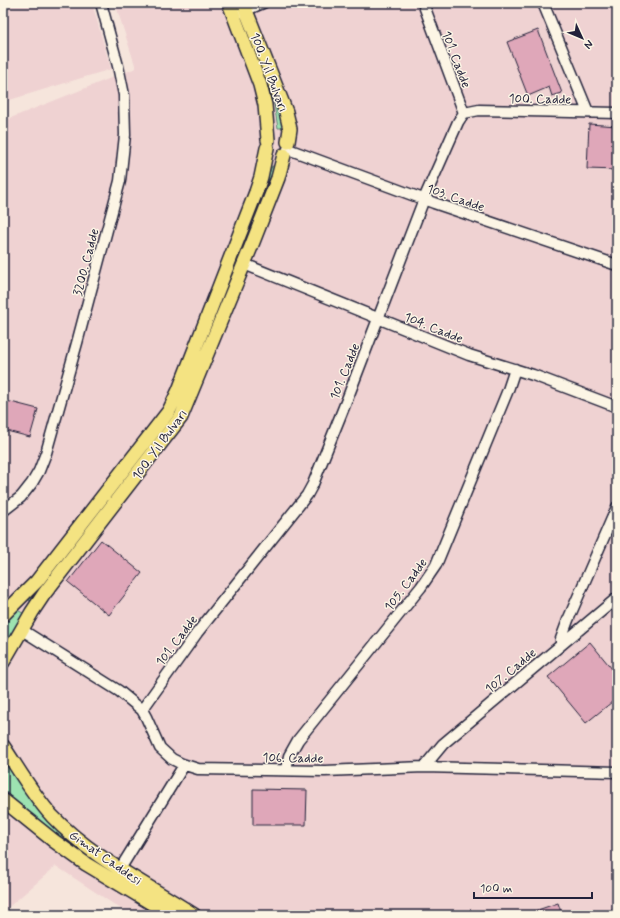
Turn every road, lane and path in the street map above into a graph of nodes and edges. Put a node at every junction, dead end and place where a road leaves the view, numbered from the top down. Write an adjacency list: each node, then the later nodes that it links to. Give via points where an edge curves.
1 (101, 3): 19 (street, 3200. Cadde, via 124,95 125,135 120,181 40,471 21,497)
2 (263, 3): 5 (street)
3 (423, 3): 8 (street, 101. Cadde)
4 (543, 3): 7 (street)
5 (245, 6): 6 (street); 11 (main road, 100. Yıl Bulvarı, via 286,112 290,129)
6 (231, 9): 10 (main road, 100. Yıl Bulvarı, via 260,85 265,105)
7 (588, 112): 8 (street, 100. Cadde, via 479,110); 9 (street, 100. Cadde)
8 (464, 113): 12 (street, 101. Cadde)
9 (617, 113)
10 (267, 144): 11 (main road, via 270,154 277,157); 11 (main road, via 270,137 276,134 284,136); 21 (main road, 100. Yıl Bulvarı, via 256,192 169,411 37,581)
11 (287, 148): 12 (street, 103. Cadde); 13 (main road, 100. Yıl Bulvarı)
12 (424, 199): 14 (street, 103. Cadde); 15 (street, 101. Cadde)
13 (244, 264): 15 (street, 104. Cadde); 22 (main road, 100. Yıl Bulvarı, via 181,417 56,578)
14 (617, 265)
15 (379, 318): 16 (street, 104. Cadde, via 469,355); 25 (street, 101. Cadde, via 307,495 197,633)
16 (515, 369): 17 (street, 104. Cadde); 29 (street, 105. Cadde, via 436,565 298,740 289,756)
17 (617, 407)
18 (617, 507): 23 (street, via 568,620)
19 (3, 511)
20 (617, 598): 23 (street, 107. Cadde)
21 (3, 615)
22 (22, 630): 24 (main road, 100. Yıl Bulvarı); 25 (street, 106. Cadde, via 119,691)
23 (561, 645): 28 (street, 107. Cadde, via 443,744)
24 (3, 662)
25 (142, 710): 27 (street, 106. Cadde, via 160,748 172,759)
26 (3, 746): 32 (main road, Gimat Caddesi, via 53,816 85,845)
27 (184, 765): 29 (street, 106. Cadde, via 207,770); 32 (street)
28 (424, 767): 29 (street, 106. Cadde, via 325,771); 30 (street, 106. Cadde)
29 (286, 769)
30 (617, 772)
31 (3, 800): 33 (main road, Gimat Caddesi, via 86,864)
32 (120, 869): 34 (main road, Gimat Caddesi)
33 (171, 915)
34 (194, 915)

